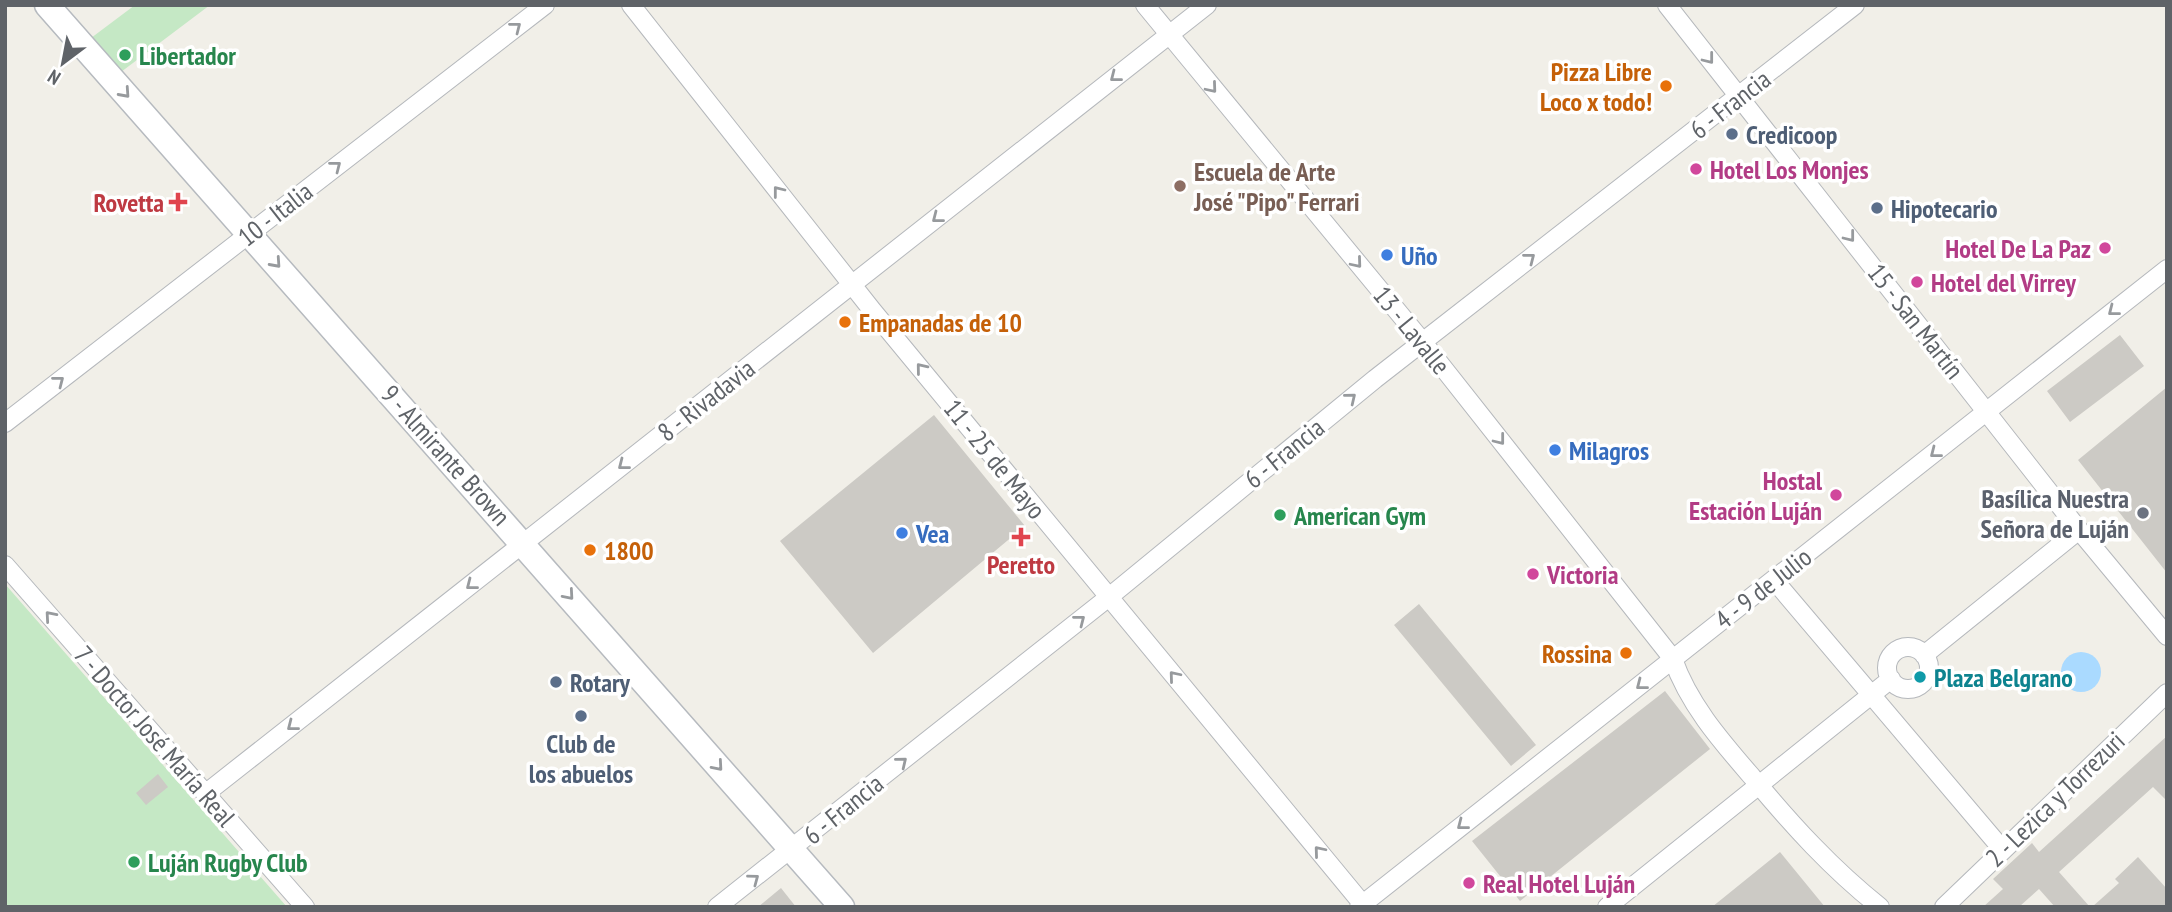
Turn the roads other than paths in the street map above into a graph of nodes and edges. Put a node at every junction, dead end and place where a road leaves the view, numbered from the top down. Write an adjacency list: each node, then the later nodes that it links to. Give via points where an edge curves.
1 (47, 5): 10 (street, 9 - Almirante Brown, one-way to 10)
2 (545, 5): 10 (street, 10 - Italia, one-way to 2)
3 (631, 5): 12 (street, 11 - 25 de Mayo, one-way to 3)
4 (1145, 5): 8 (street, 13 - Lavalle)
5 (1207, 5): 8 (street, 8 - Rivadavia)
6 (1667, 5): 9 (street, 15 - San Martín, one-way to 9)
7 (1855, 5): 9 (street, 6 - Francia)
8 (1169, 35): 12 (street, 8 - Rivadavia, one-way to 12); 13 (street, 13 - Lavalle, one-way to 13)
9 (1739, 97): 13 (street, 6 - Francia, one-way to 9); 14 (street, 15 - San Martín, one-way to 14)
10 (249, 233): 15 (street, 10 - Italia, one-way to 10); 17 (street, 9 - Almirante Brown, one-way to 17)
11 (2167, 269): 14 (street, 4 - 9 de Julio, one-way to 14)
12 (852, 285): 17 (street, 8 - Rivadavia, one-way to 17); 20 (street, 11 - 25 de Mayo, one-way to 12)
13 (1422, 341): 20 (street, 6 - Francia, one-way to 13); 23 (street, 13 - Lavalle, one-way to 23)
14 (1987, 411): 16 (street, 15 - San Martín); 19 (street, 4 - 9 de Julio, one-way to 19)
15 (5, 423)
16 (2079, 530): 21 (street, 15 - San Martín); 22 (street)
17 (524, 543): 28 (street, 8 - Rivadavia, one-way to 28); 30 (street, 9 - Almirante Brown, one-way to 30)
18 (5, 565): 28 (street, 7 - Doctor José María Real, one-way to 18)
19 (1774, 580): 23 (street, 4 - 9 de Julio); 26 (street)
20 (1109, 597): 30 (street, 6 - Francia, one-way to 20); 31 (street, 11 - 25 de Mayo, one-way to 20)
21 (2167, 636)
22 (1924, 654): 24 (street, via 1911,647 1897,650 1889,661); 24 (street, via 1929,671 1922,683 1903,688)
23 (1673, 659): 27 (street, 13 - Lavalle, via 1699,710); 31 (street, 4 - 9 de Julio, one-way to 31)
24 (1892, 680): 26 (street)
25 (2167, 693): 29 (street, 2 - Lezica y Torrezuri)
26 (1871, 696): 27 (street); 29 (street)
27 (1759, 785): 35 (street); 36 (street, 13 - Lavalle, via 1798,832)
28 (205, 794): 32 (street, 7 - Doctor José María Real)
29 (2002, 849): 37 (street, 2 - Lezica y Torrezuri)
30 (791, 850): 33 (street, 6 - Francia, one-way to 30); 34 (street, 9 - Almirante Brown)
31 (1362, 906)
32 (305, 907)
33 (717, 907)
34 (842, 907)
35 (1607, 907)
36 (1880, 907)
37 (1944, 907)

